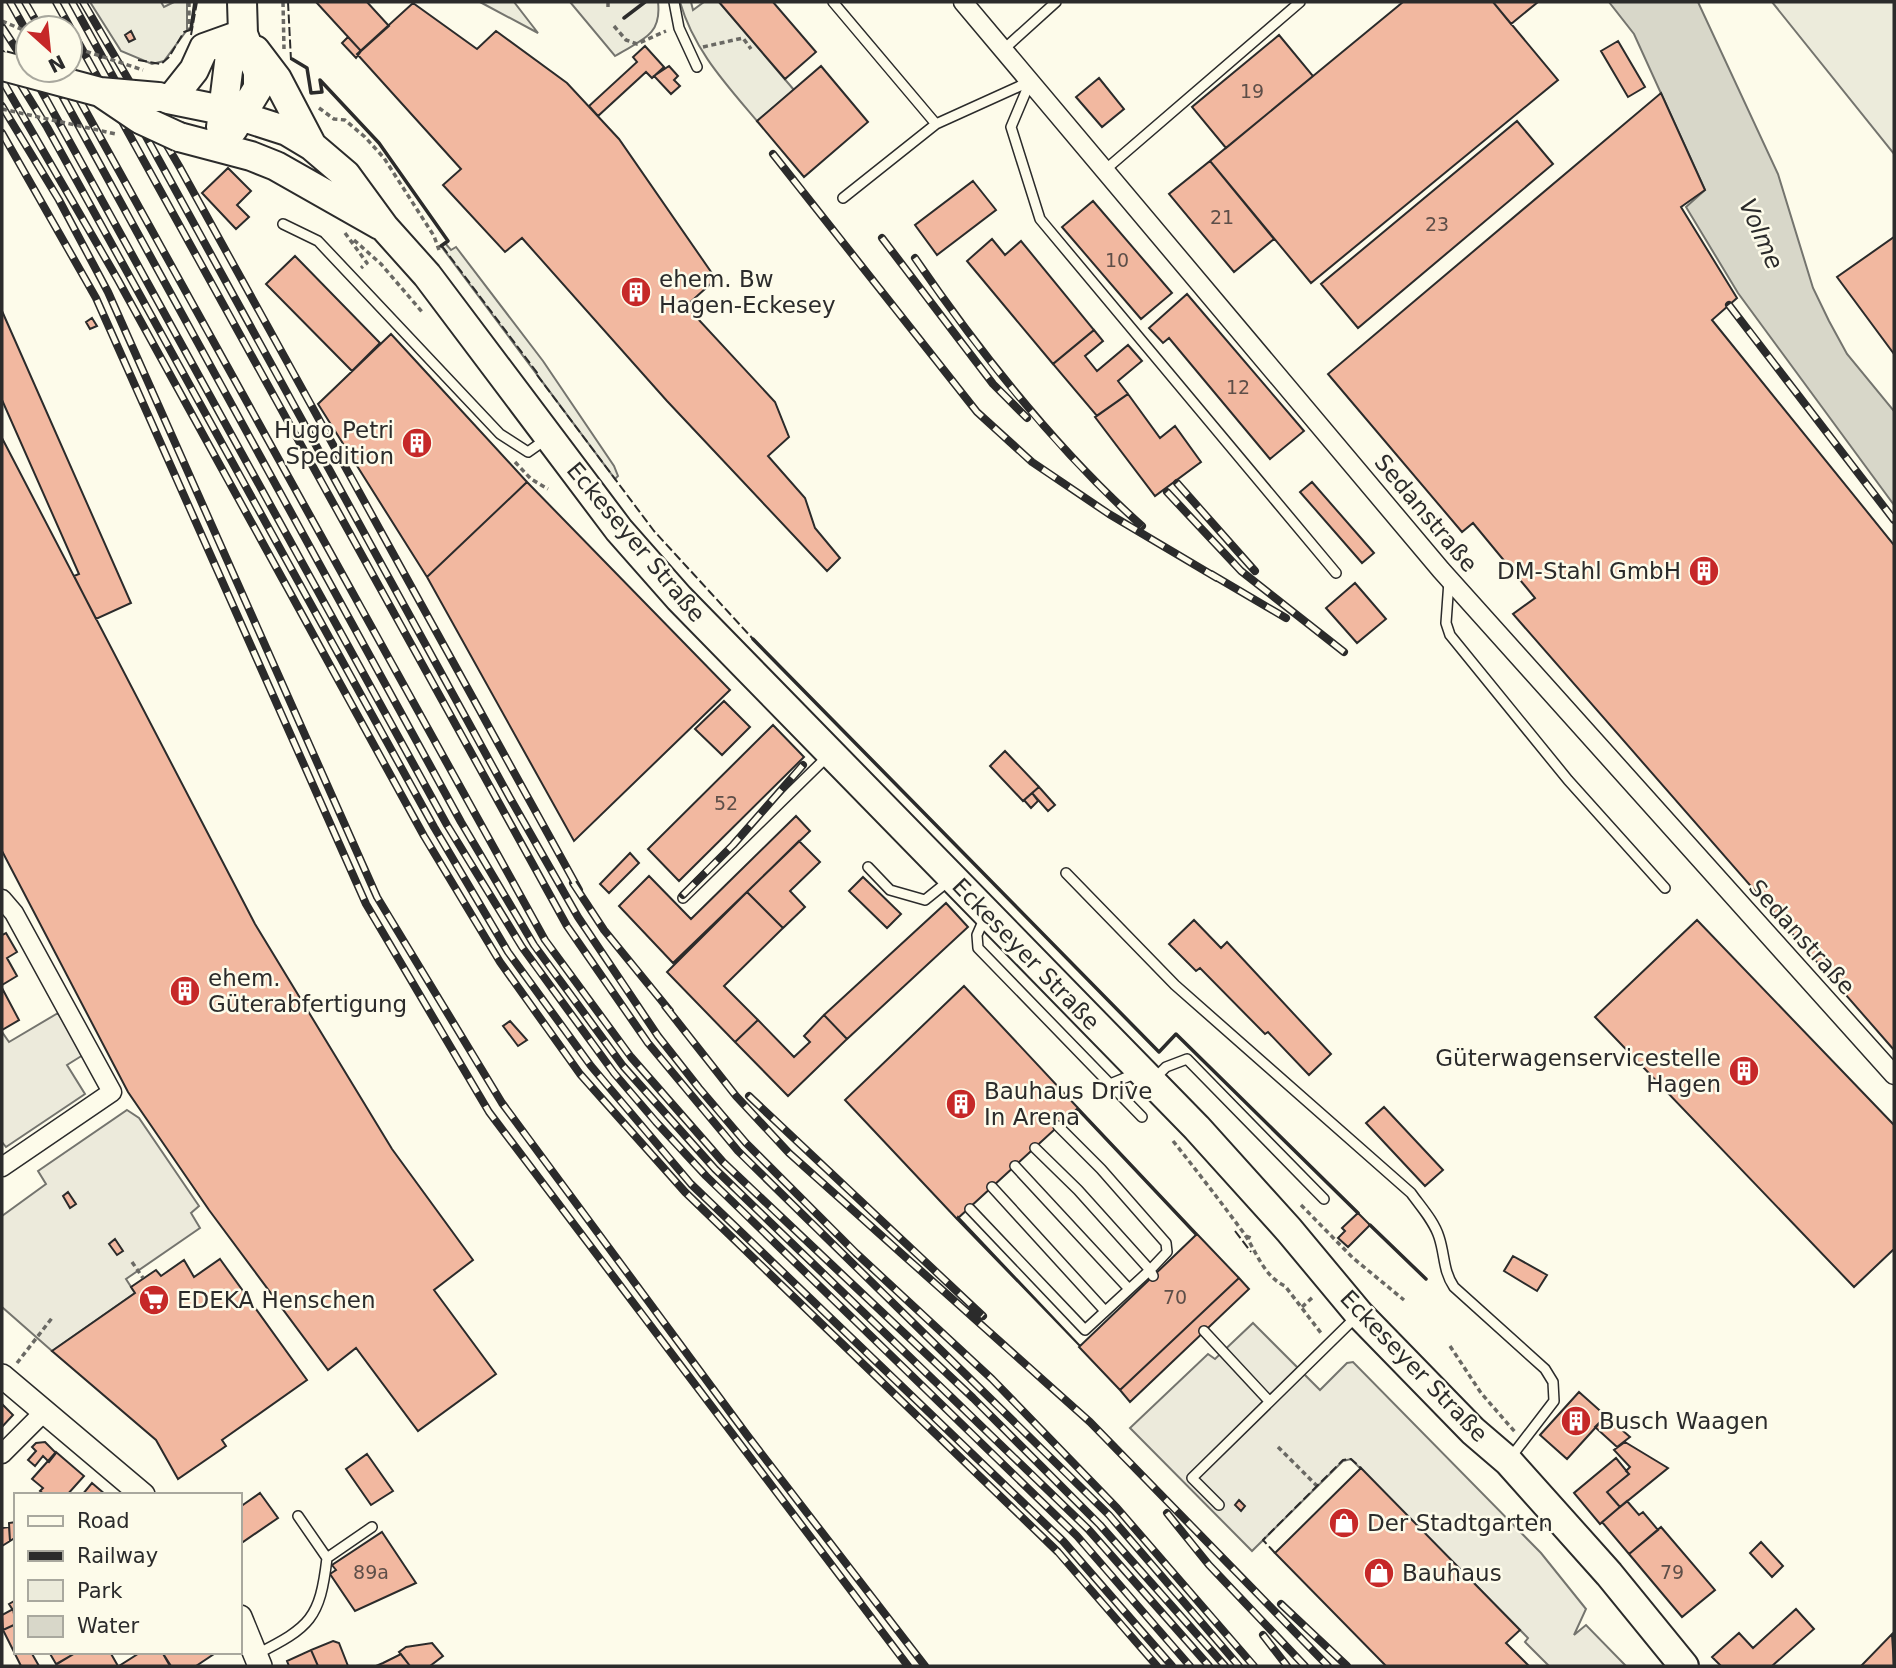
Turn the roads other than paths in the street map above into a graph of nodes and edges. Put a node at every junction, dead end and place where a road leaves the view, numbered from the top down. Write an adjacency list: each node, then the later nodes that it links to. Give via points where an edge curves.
1 (242, 2): 7 (main road)
2 (674, 2): 10 (lane, via 679,28)
3 (833, 2): 15 (lane)
4 (963, 2): 8 (street, Sedanstraße)
5 (1056, 2): 8 (lane)
6 (1300, 2): 18 (lane)
7 (243, 34): 12 (main road, via 204,48 194,70); 14 (main road, via 258,72 258,88); 16 (main road, via 277,79)
8 (1003, 50): 11 (street, Sedanstraße)
9 (2, 66): 13 (main road, Eckeseyer Straße, bridge)
10 (697, 67)
11 (1031, 81): 15 (lane); 18 (street, Sedanstraße); 23 (lane, via 1012,127 1040,219)
12 (160, 89): 13 (main road, Eckeseyer Straße, bridge); 14 (main road, Eckeseyer Straße)
13 (100, 92): 17 (main road, Eckeseyer Straße, bridge, via 139,119 179,137)
14 (231, 113): 16 (main road, Eckeseyer Straße, via 277,127); 17 (main road)
15 (936, 124): 19 (lane)
16 (312, 146): 21 (main road, Eckeseyer Straße, via 346,174)
17 (221, 147): 21 (main road, Eckeseyer Straße, via 275,166)
18 (1105, 170): 24 (street, Sedanstraße)
19 (843, 198)
20 (283, 224): 22 (lane, via 318,241 500,434 528,452)
21 (384, 227): 22 (main road, Eckeseyer Straße, via 428,275)
22 (549, 438): 25 (main road, Eckeseyer Straße, via 619,530)
23 (1336, 573)
24 (1449, 579): 29 (lane, via 1446,624 1450,635 1567,780); 33 (street, Sedanstraße)
25 (830, 754): 28 (main road, Eckeseyer Straße); 30 (lane)
26 (868, 867): 28 (lane, via 890,890 925,900)
27 (1066, 873): 52 (lane, via 1175,985 1411,1194 1428,1215 1439,1238 1447,1278 1545,1369 1553,1382 1554,1401)
28 (952, 878): 32 (main road, Eckeseyer Straße)
29 (1665, 888)
30 (683, 898)
31 (2, 899): 40 (street, via 113,1092)
32 (986, 913): 34 (main road, Eckeseyer Straße); 35 (lane, via 977,935 978,948)
33 (1894, 1075)
34 (1146, 1076): 35 (lane); 42 (lane, via 1187,1059); 47 (main road, Eckeseyer Straße, via 1260,1196)
35 (1110, 1084): 36 (lane)
36 (1142, 1117)
37 (1058, 1126): 44 (lane, via 1166,1243 1167,1252)
38 (1035, 1148): 44 (lane)
39 (1015, 1166): 45 (lane)
40 (2, 1167)
41 (992, 1187): 46 (lane)
42 (1324, 1199)
43 (970, 1209): 46 (lane, via 1085,1330)
44 (1151, 1273): 45 (lane)
45 (1129, 1289): 46 (lane)
46 (1105, 1311)
47 (1359, 1314): 50 (lane); 52 (main road, Eckeseyer Straße, via 1473,1431)
48 (1203, 1331): 50 (lane)
49 (2, 1376): 51 (street)
50 (1269, 1401): 55 (lane, via 1192,1478)
51 (43, 1413): 53 (street); 54 (street)
52 (1515, 1451): 61 (main road, Eckeseyer Straße)
53 (2, 1454)
54 (141, 1493)
55 (1219, 1505)
56 (298, 1516): 58 (lane)
57 (372, 1527): 58 (lane)
58 (327, 1558): 60 (lane, via 318,1608 295,1634)
59 (242, 1623): 60 (street)
60 (256, 1663)
61 (1684, 1666)

